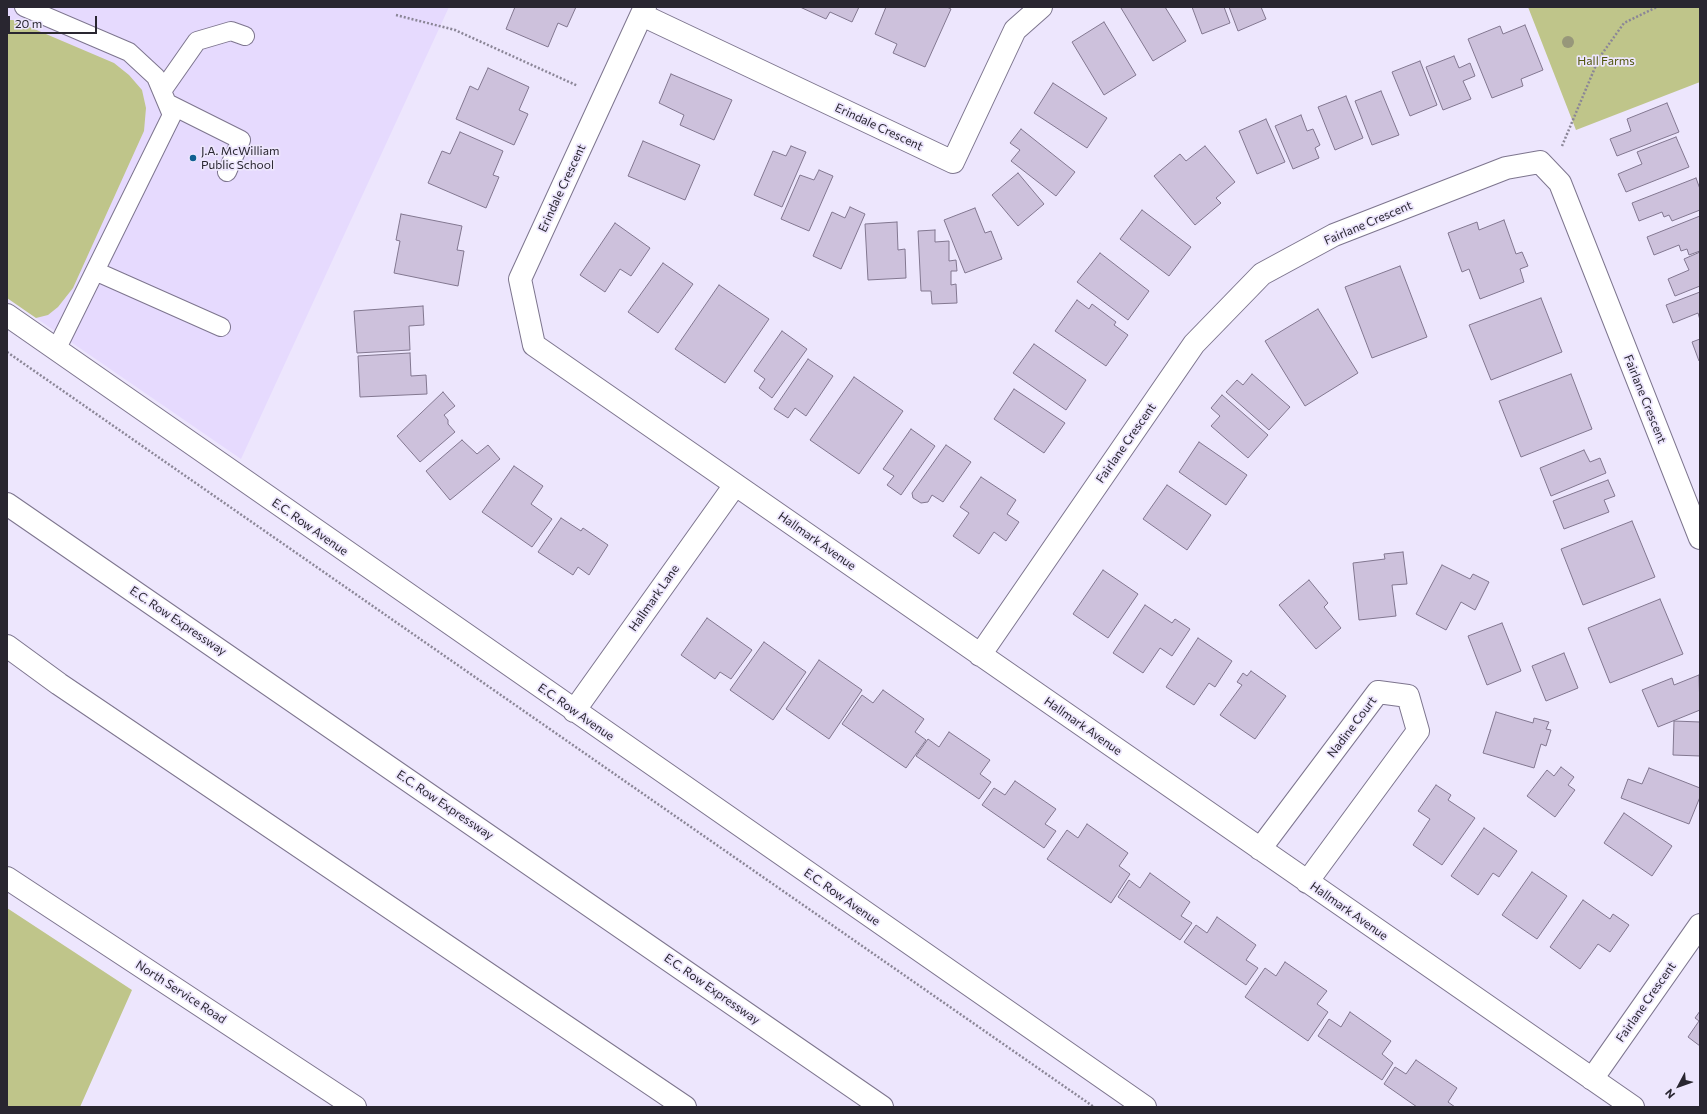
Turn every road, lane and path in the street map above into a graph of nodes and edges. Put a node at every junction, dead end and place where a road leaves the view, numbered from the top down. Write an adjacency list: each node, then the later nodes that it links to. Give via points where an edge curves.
1 (24, 7): 8 (lane, via 129,52 156,77)
2 (1041, 7): 4 (main road, Erindale Crescent, via 1015,30 953,162)
3 (1657, 7): 9 (path, via 1624,23 1599,58)
4 (643, 11): 14 (main road, Erindale Crescent, via 520,279)
5 (396, 15): 7 (path, via 455,30)
6 (245, 36): 8 (lane, via 231,31 197,41)
7 (578, 86)
8 (165, 97): 10 (lane, via 241,140); 11 (lane, via 172,115)
9 (1560, 150)
10 (227, 172)
11 (95, 271): 13 (lane); 15 (lane)
12 (7, 315): 15 (main road, E.C. Row Avenue)
13 (221, 327)
14 (534, 345): 17 (main road, Hallmark Avenue)
15 (56, 350): 24 (main road, E.C. Row Avenue)
16 (7, 352): 33 (path)
17 (735, 485): 22 (main road, Hallmark Avenue); 24 (main road, Hallmark Lane)
18 (7, 504): 32 (main road, E.C. Row Expressway)
19 (1700, 538): 22 (main road, Fairlane Crescent, via 1560,183 1540,162 1506,168 1334,235 1262,274 1194,344)
20 (7, 646): 23 (main road)
21 (7, 654): 23 (main road)
22 (980, 654): 25 (main road, Hallmark Avenue)
23 (59, 684): 31 (main road)
24 (574, 711): 34 (main road, E.C. Row Avenue)
25 (1260, 849): 27 (main road, Hallmark Avenue); 27 (main road, Nadine Court, via 1378,692 1408,696 1418,731)
26 (7, 878): 30 (main road, North Service Road)
27 (1307, 882): 29 (main road, Hallmark Avenue)
28 (1700, 925): 29 (main road, Fairlane Crescent)
29 (1592, 1079): 35 (main road, Hallmark Avenue)
30 (345, 1104)
31 (685, 1107)
32 (882, 1107)
33 (1094, 1107)
34 (1145, 1107)
35 (1633, 1107)

